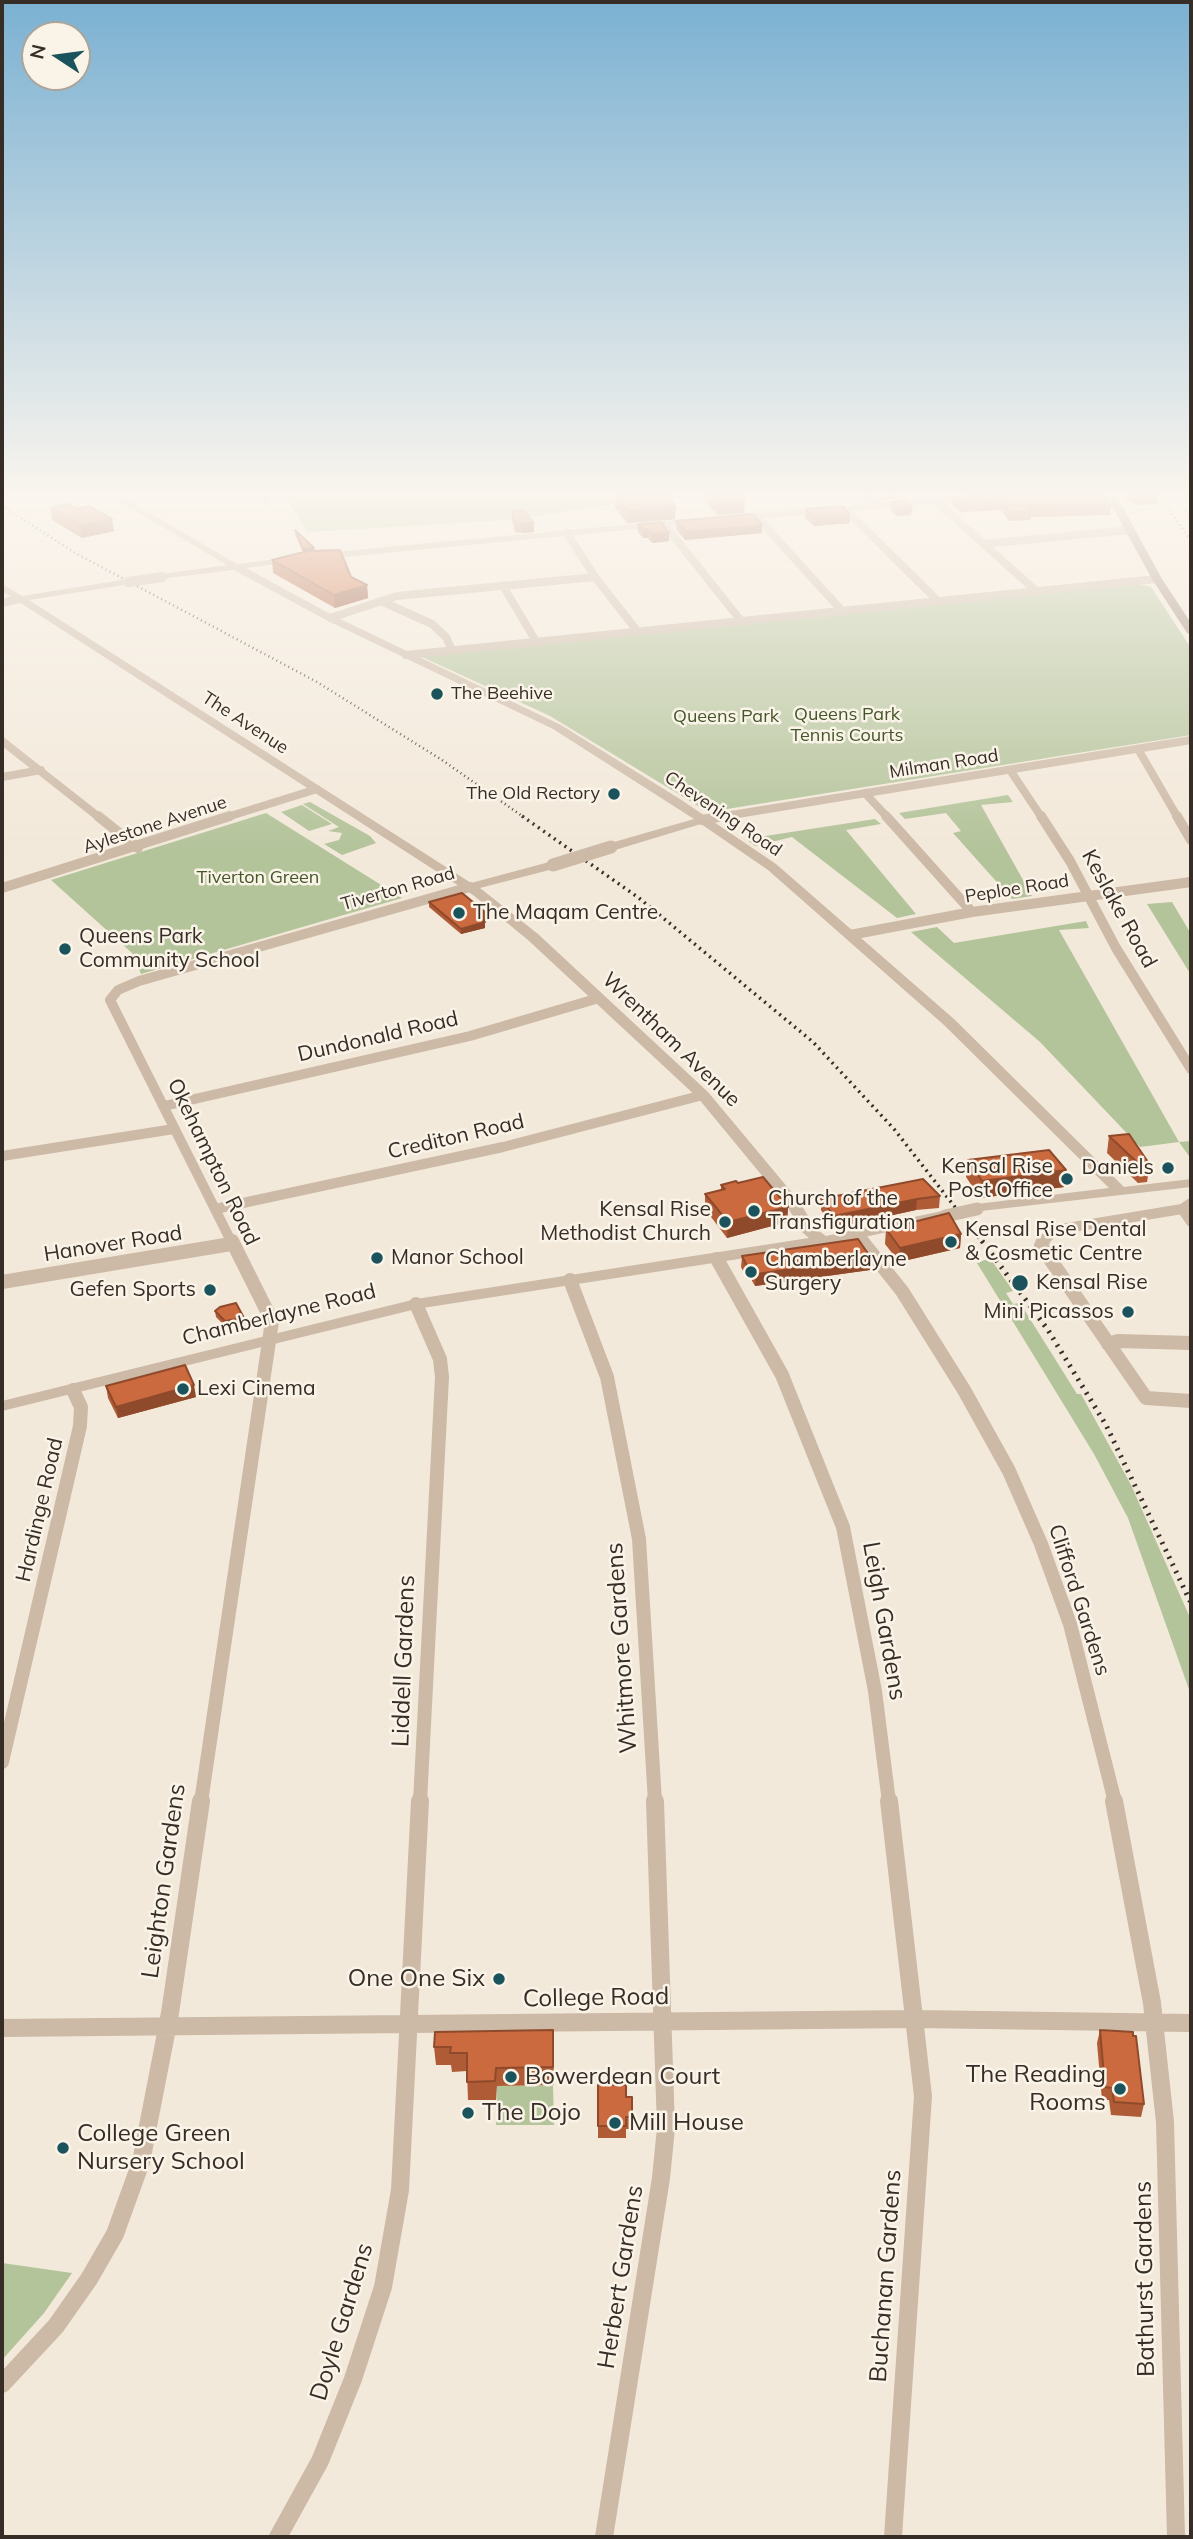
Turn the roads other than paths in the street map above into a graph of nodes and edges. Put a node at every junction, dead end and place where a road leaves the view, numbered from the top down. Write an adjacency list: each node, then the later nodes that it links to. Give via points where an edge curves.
1 (42, 613): 23 (street, The Avenue)
2 (322, 613): 10 (street, Chevening Road)
3 (343, 613): 10 (street)
4 (408, 613): 15 (street, via 432,624)
5 (519, 613): 14 (street)
6 (624, 613): 13 (street)
7 (735, 613): 11 (street)
8 (828, 613): 11 (street)
9 (1180, 613): 12 (main road)
10 (330, 618): 16 (street, Chevening Road)
11 (742, 622): 13 (street)
12 (1191, 631)
13 (638, 632): 14 (street)
14 (537, 643): 15 (street)
15 (452, 650): 16 (street)
16 (406, 655): 25 (street, Chevening Road, via 557,727)
17 (1191, 740): 19 (street, Milman Road)
18 (2, 741): 21 (street)
19 (1138, 749): 20 (street, Milman Road); 26 (street)
20 (1010, 770): 24 (street, Milman Road); 31 (street, Keslake Road)
21 (41, 771): 22 (street); 27 (street)
22 (2, 777)
23 (317, 789): 27 (street, Aylestone Avenue); 29 (street, The Avenue)
24 (865, 793): 25 (street, Milman Road); 32 (street)
25 (702, 820): 29 (street, Tiverton Road, bridge); 33 (street, Chevening Road, via 772,867)
26 (1191, 841)
27 (138, 848): 30 (street, Aylestone Avenue)
28 (1191, 882): 31 (street, Peploe Road)
29 (470, 887): 34 (street, Wrentham Avenue); 35 (street, Tiverton Road, via 139,981 118,990)
30 (2, 888)
31 (1087, 895): 32 (street, Peploe Road); 36 (street, Keslake Road)
32 (972, 912): 33 (street, Peploe Road)
33 (850, 935): 42 (street, Chevening Road, via 949,1022)
34 (599, 998): 37 (street, Wrentham Avenue); 38 (street, Dundonald Road, via 470,1036)
35 (110, 1000): 38 (street, Okehampton Road)
36 (1191, 1069)
37 (703, 1095): 44 (street, Crediton Road, via 503,1147); 47 (street, Wrentham Avenue, via 794,1204 810,1232)
38 (164, 1106): 39 (street, Okehampton Road)
39 (174, 1129): 40 (street); 44 (street, Okehampton Road)
40 (2, 1156)
41 (1185, 1183): 42 (street, Chamberlayne Road); 43 (street)
42 (1119, 1190): 46 (street, Chamberlayne Road, bridge, via 986,1207)
43 (1188, 1205): 45 (street); 55 (street, via 1071,1226 1044,1238 1042,1251)
44 (215, 1209): 48 (street, Okehampton Road)
45 (1191, 1222)
46 (857, 1234): 47 (street, Chamberlayne Road); 61 (street, Clifford Gardens, via 902,1291 964,1390 1009,1471 1041,1544 1070,1624 1110,1777)
47 (823, 1241): 49 (street, Chamberlayne Road)
48 (231, 1244): 51 (street, Hanover Road); 53 (street, Okehampton Road, via 272,1321)
49 (717, 1259): 50 (street, Chamberlayne Road); 60 (street, Leigh Gardens, via 782,1375 843,1527 875,1690)
50 (570, 1280): 52 (street, Chamberlayne Road); 62 (street, Whitmore Gardens, via 607,1377 639,1539)
51 (2, 1282)
52 (416, 1304): 53 (street, Chamberlayne Road); 64 (street, Liddell Gardens, via 440,1359 442,1377)
53 (268, 1342): 56 (street, Chamberlayne Road); 65 (street, Leighton Gardens)
54 (1191, 1343): 55 (street)
55 (1108, 1344): 57 (street, via 1146,1398)
56 (74, 1390): 58 (street, Chamberlayne Road); 59 (street, Hardinge Road, via 80,1426)
57 (1191, 1401)
58 (2, 1406)
59 (2, 1762)
60 (915, 2019): 61 (street, College Road); 62 (street, College Road); 70 (street, Buchanan Gardens, via 923,2096)
61 (1155, 2021): 63 (street, College Road); 71 (street, Bathurst Gardens, via 1165,2122)
62 (662, 2022): 64 (street, College Road); 69 (street, Herbert Gardens, via 666,2128)
63 (1191, 2023)
64 (409, 2024): 65 (street, College Road); 68 (street, Doyle Gardens, via 400,2190 383,2287 320,2461)
65 (166, 2026): 66 (street, College Road); 67 (street, Leighton Gardens, via 141,2162 115,2234 56,2326)
66 (2, 2028)
67 (2, 2384)
68 (278, 2537)
69 (604, 2537)
70 (893, 2537)
71 (1176, 2537)

